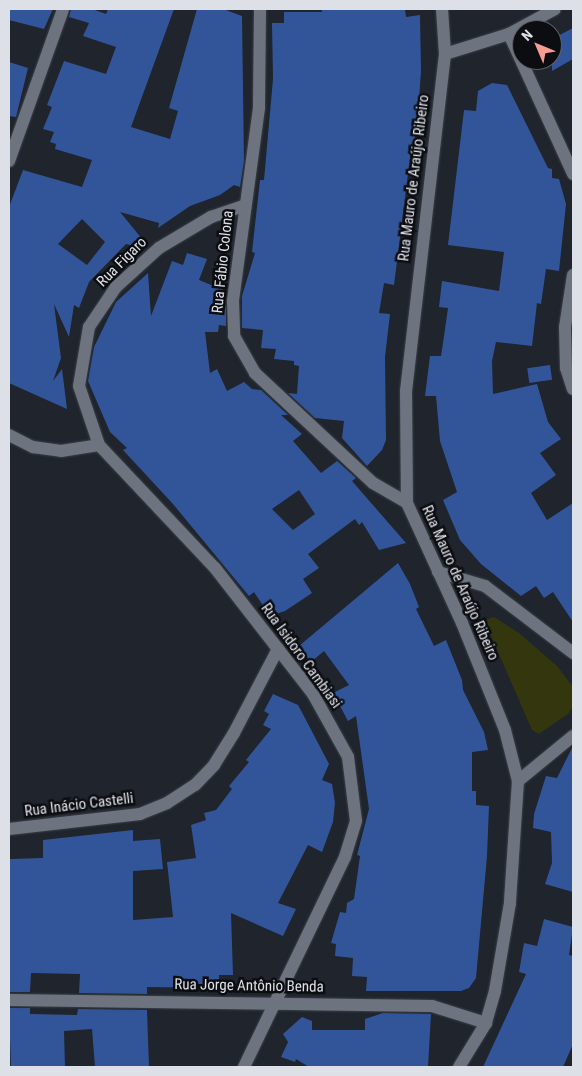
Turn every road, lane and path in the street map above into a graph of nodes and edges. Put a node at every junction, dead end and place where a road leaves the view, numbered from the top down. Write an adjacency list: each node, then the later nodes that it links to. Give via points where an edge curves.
1 (63, 9): 7 (street)
2 (260, 9): 9 (street, Rua Fábio Colona, via 259,108)
3 (442, 9): 6 (street, Rua Mauro de Araújo Ribeiro)
4 (555, 9): 5 (street)
5 (509, 34): 6 (street); 8 (street)
6 (445, 54): 14 (street, Rua Mauro de Araújo Ribeiro, via 406,391)
7 (9, 161)
8 (573, 174)
9 (245, 206): 13 (street, Rua Figaro, via 211,217 159,248 116,287 89,327 79,386); 14 (street, Rua Fábio Colona, via 233,301 234,336 244,358 255,373 373,483)
10 (573, 275): 11 (street, via 565,327 566,368)
11 (573, 389)
12 (9, 435): 13 (street, via 33,447 61,451)
13 (99, 445): 16 (street, Rua Isidoro Cambiasi, via 215,568)
14 (407, 503): 15 (street, Rua Mauro de Araújo Ribeiro)
15 (438, 572): 17 (street, via 485,586); 19 (street, Rua Mauro de Araújo Ribeiro, via 505,730)
16 (278, 649): 20 (street, Rua Inácio Castelli, via 234,733 214,765 195,785 167,803 140,814); 22 (street, Rua Isidoro Cambiasi, via 312,694 348,757 356,821 345,857)
17 (573, 653)
18 (573, 736): 19 (street)
19 (518, 781): 23 (street, Rua Mauro de Araújo Ribeiro, via 508,913 495,991)
20 (9, 829)
21 (9, 1000): 22 (street, Rua Jorge Antônio Benda)
22 (272, 1005): 23 (street, Rua Jorge Antônio Benda, via 432,1006); 24 (street, Rua Isidoro Cambiasi)
23 (486, 1023): 25 (street, Rua Mauro de Araújo Ribeiro)
24 (244, 1067)
25 (459, 1067)

